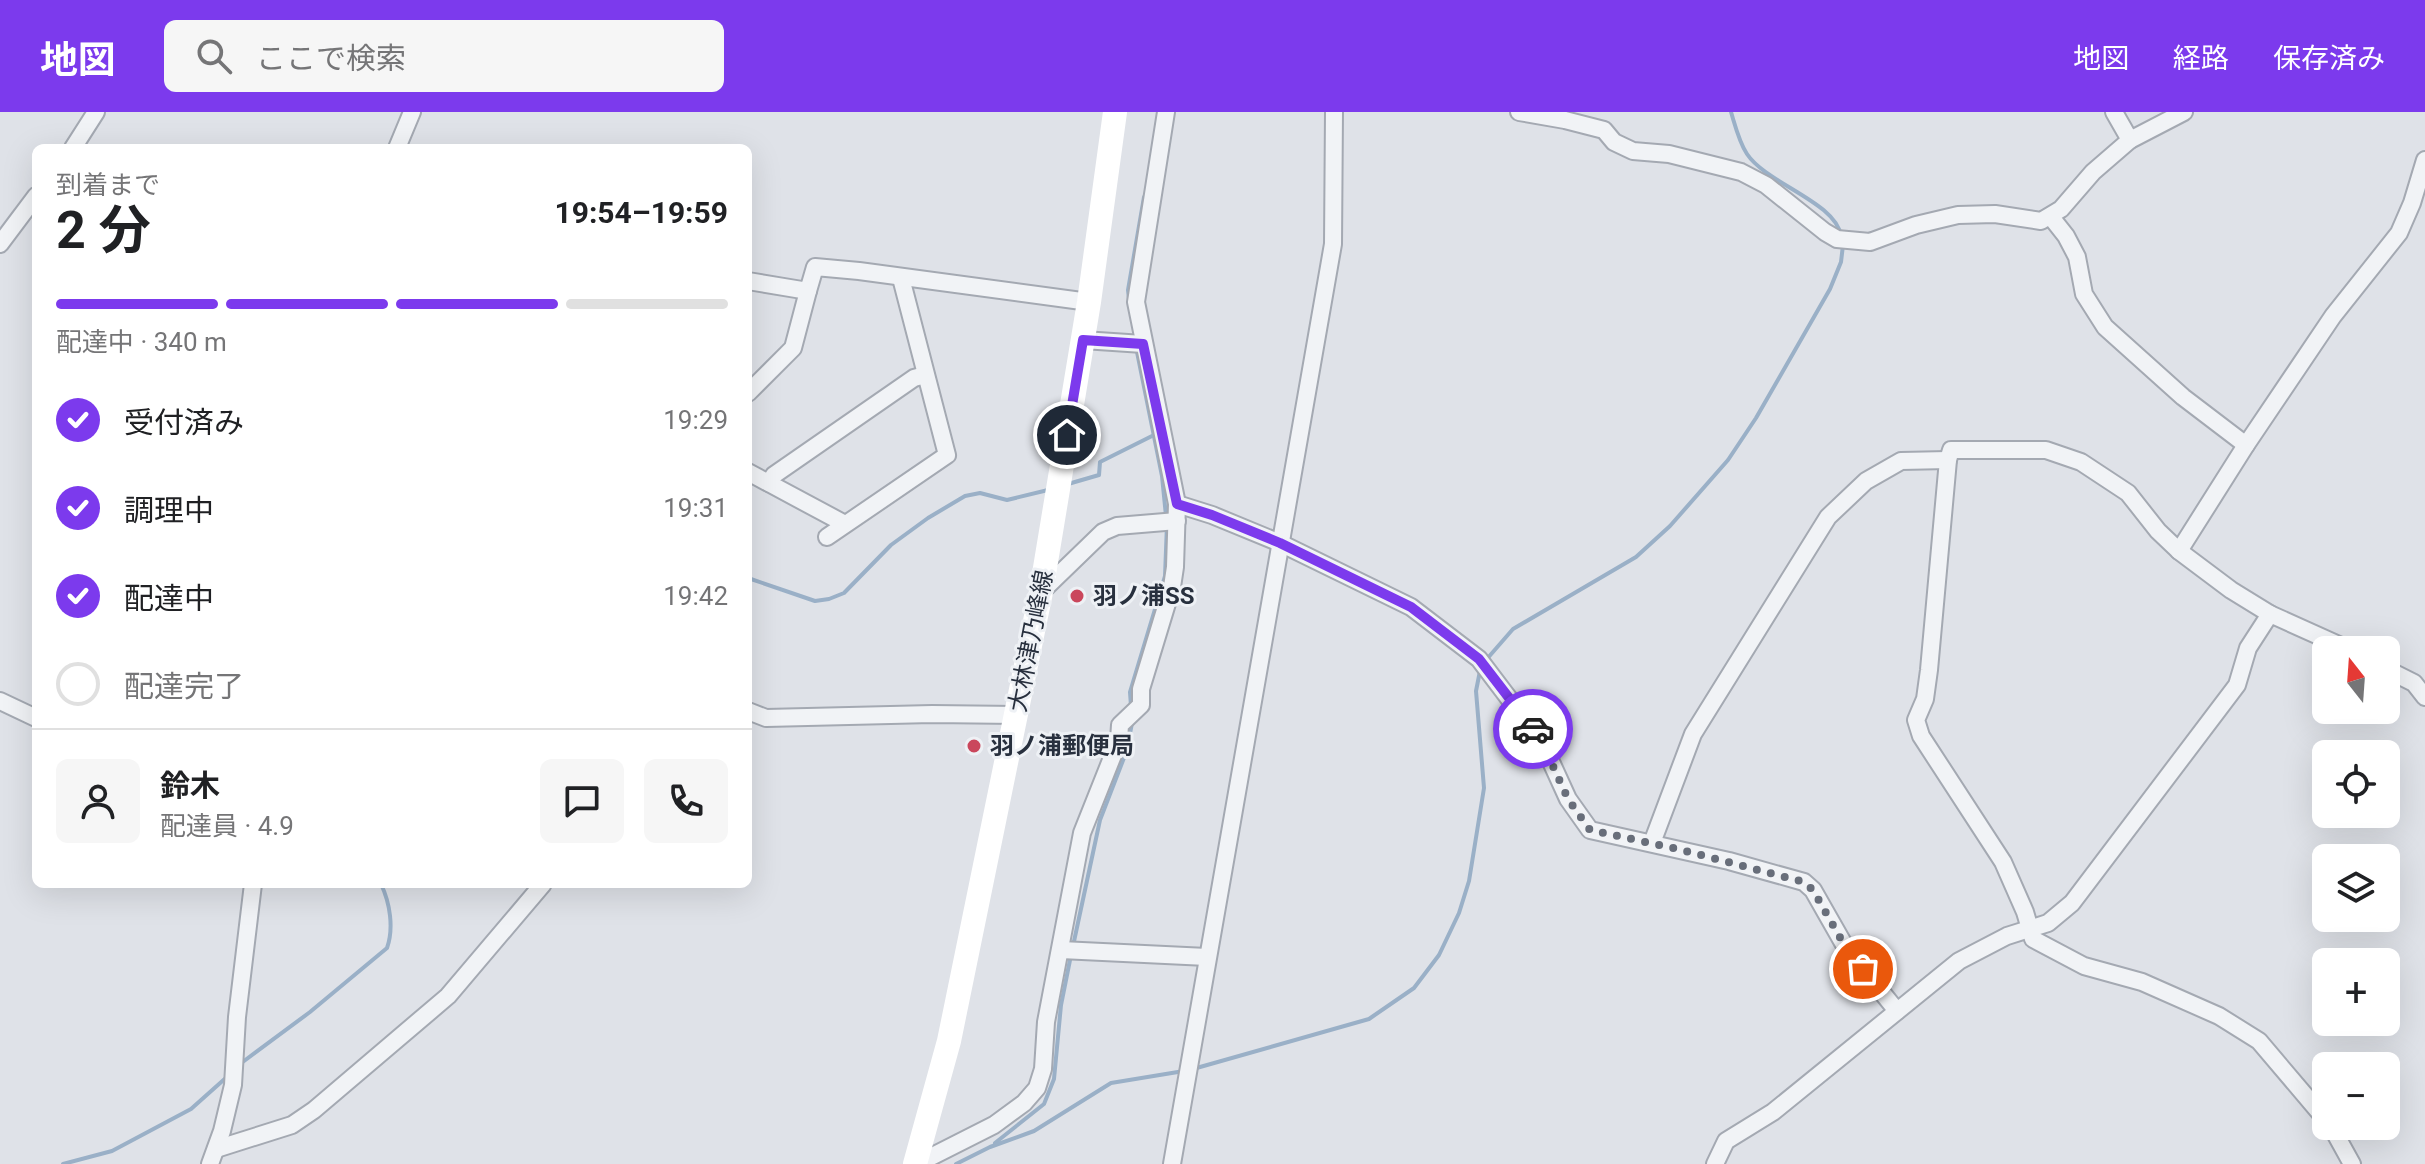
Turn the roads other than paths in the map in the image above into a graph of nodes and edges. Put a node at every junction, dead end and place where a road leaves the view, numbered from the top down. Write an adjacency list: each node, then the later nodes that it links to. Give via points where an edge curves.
1 (96, 112): 10 (street)
2 (412, 112): 11 (street)
3 (1115, 112): 20 (main road, 大林津乃峰線)
4 (1166, 112): 22 (street, via 1138,274)
5 (1334, 112): 33 (street, via 1333,244)
6 (1519, 112): 15 (street, via 1604,130 1633,151 1741,172 1844,240 1870,242 1958,215 2041,221)
7 (2114, 112): 9 (street)
8 (2184, 112): 9 (street)
9 (2130, 140): 15 (street)
10 (76, 144)
11 (399, 144)
12 (2425, 160): 14 (street)
13 (32, 201): 16 (street)
14 (2419, 204): 25 (street, via 2333,316)
15 (2051, 217): 25 (street, via 2077,257 2084,294 2105,327)
16 (0, 244)
17 (901, 278): 19 (street, via 815,267); 20 (street); 23 (street)
18 (752, 282): 19 (street)
19 (808, 291): 24 (street, via 793,348)
20 (1089, 302): 21 (main road, 大林津乃峰線)
21 (1083, 340): 22 (street); 35 (main road, 大林津乃峰線)
22 (1143, 344): 29 (street)
23 (925, 375): 28 (street); 31 (street, via 947,455)
24 (752, 389)
25 (2246, 445): 34 (street)
26 (1948, 460): 34 (street, via 1951,450 2046,450 2081,462 2128,493); 44 (street, via 1901,461 1866,481 1828,517 1693,734); 47 (street, via 1929,670 1916,720 1921,736 2003,862)
27 (752, 474): 28 (street)
28 (769, 483): 31 (street)
29 (1177, 504): 30 (street); 33 (street)
30 (1177, 521): 35 (street, via 1103,532); 48 (street, via 1172,587 1141,689 1141,705 1120,725 1119,740 1082,833)
31 (845, 524): 32 (street)
32 (827, 537)
33 (1280, 543): 44 (street, via 1411,607 1484,665 1542,742 1568,799 1590,830); 49 (street)
34 (2179, 551): 36 (street)
35 (1041, 592): 42 (main road, 大林津乃峰線)
36 (2270, 614): 37 (street); 47 (street, via 2248,648 2237,685 2072,903 2048,923)
37 (2319, 636)
38 (2400, 676): 39 (street)
39 (2425, 697)
40 (0, 701): 43 (street)
41 (752, 713): 42 (street, via 792,719)
42 (1017, 715): 54 (main road, 大林津乃峰線, via 949,1041)
43 (32, 716)
44 (1652, 843): 50 (street, via 1804,882 1846,948)
45 (253, 888): 53 (street, via 233,1085)
46 (540, 888): 53 (street, via 448,996 314,1110 292,1125)
47 (2029, 929): 50 (street, via 1959,961); 51 (street, via 2033,939 2084,966 2142,982 2219,1016 2259,1041)
48 (1069, 951): 49 (street); 54 (street, via 1046,1022 1037,1088 994,1125)
49 (1207, 957): 55 (street)
50 (1897, 1011): 56 (street, via 1773,1112 1726,1141)
51 (2312, 1101)
52 (2339, 1140): 57 (street)
53 (213, 1156)
54 (916, 1164)
55 (1172, 1164)
56 (1715, 1164)
57 (2352, 1164)

